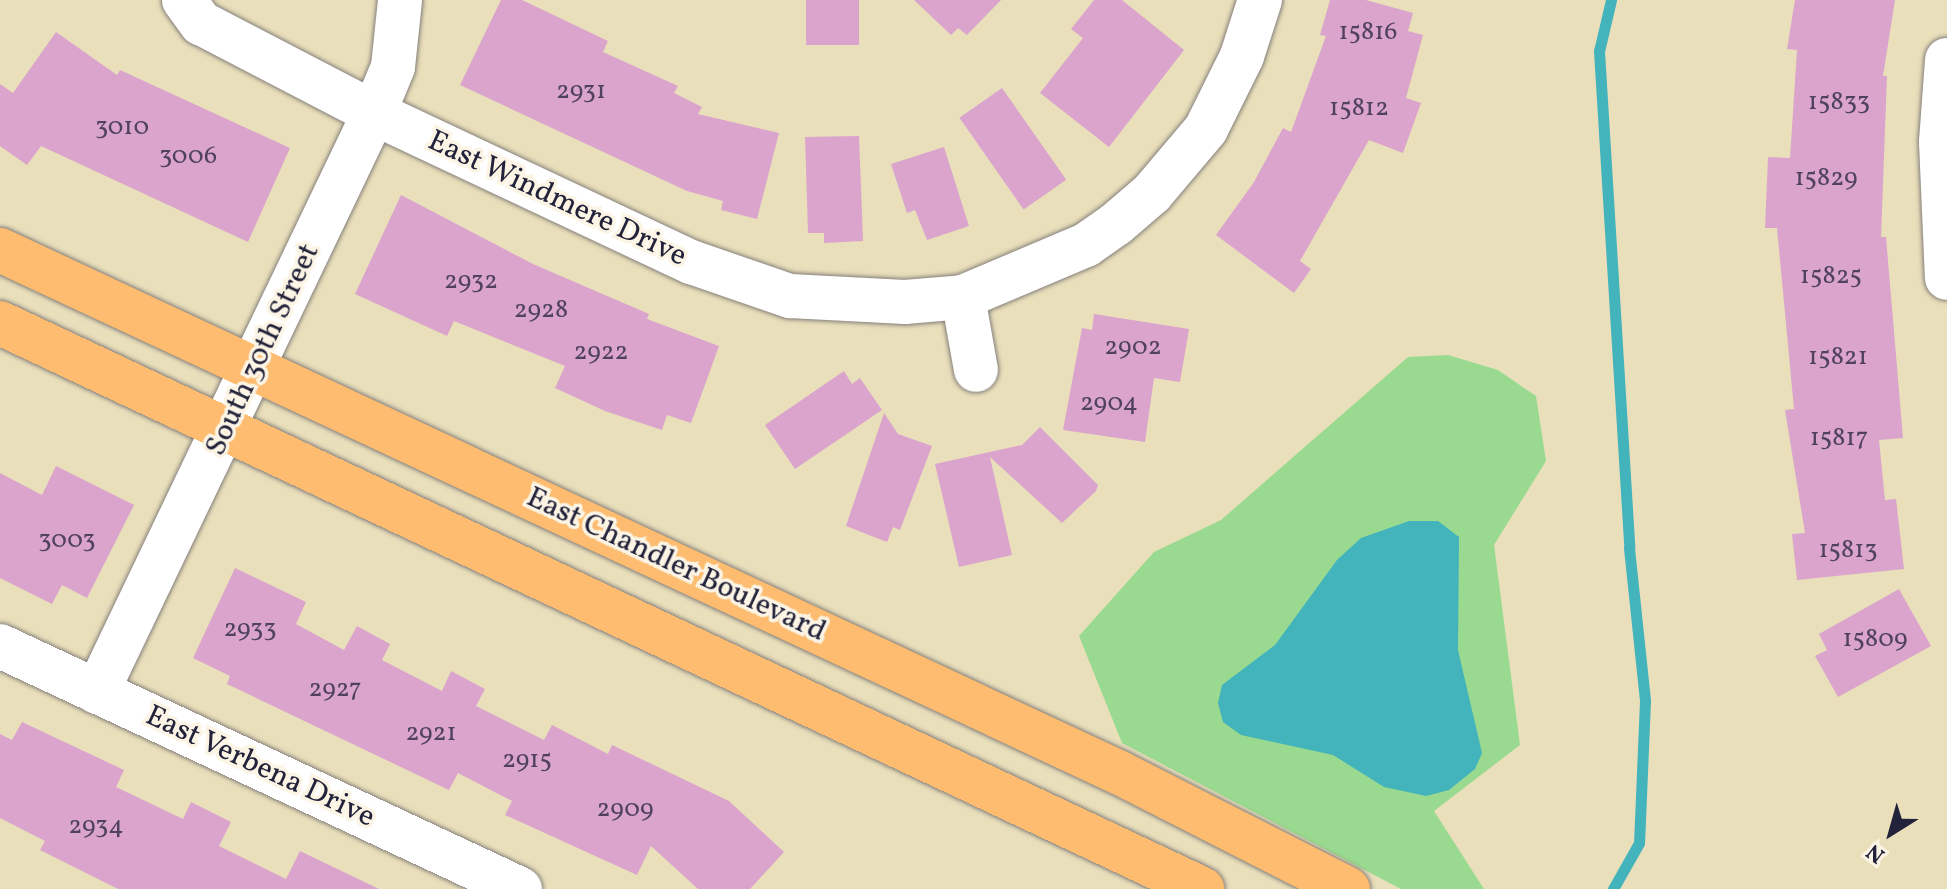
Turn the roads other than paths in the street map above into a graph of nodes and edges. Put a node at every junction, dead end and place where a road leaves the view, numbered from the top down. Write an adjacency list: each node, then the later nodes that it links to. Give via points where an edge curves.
1 (184, 0): 5 (street, East Windmere Drive, via 201,23)
2 (400, 0): 5 (street, South 30th Street, via 393,67)
3 (1260, 0): 8 (street, East Windmere Drive, via 1242,56 1206,129 1152,193 1086,245)
4 (1947, 60): 7 (street, via 1941,155)
5 (374, 113): 8 (street, East Windmere Drive, via 691,262 790,296 905,302); 10 (street, South 30th Street)
6 (0, 250): 10 (main road, East Chandler Boulevard)
7 (1947, 278)
8 (963, 297): 11 (street)
9 (0, 323): 12 (main road)
10 (252, 370): 12 (street, South 30th Street); 17 (main road, East Chandler Boulevard, via 1120,773)
11 (976, 370)
12 (224, 432): 14 (street, South 30th Street); 16 (main road)
13 (0, 646): 14 (street, East Verbena Drive)
14 (97, 692): 15 (street, East Verbena Drive)
15 (520, 889)
16 (1202, 889)
17 (1348, 889)

